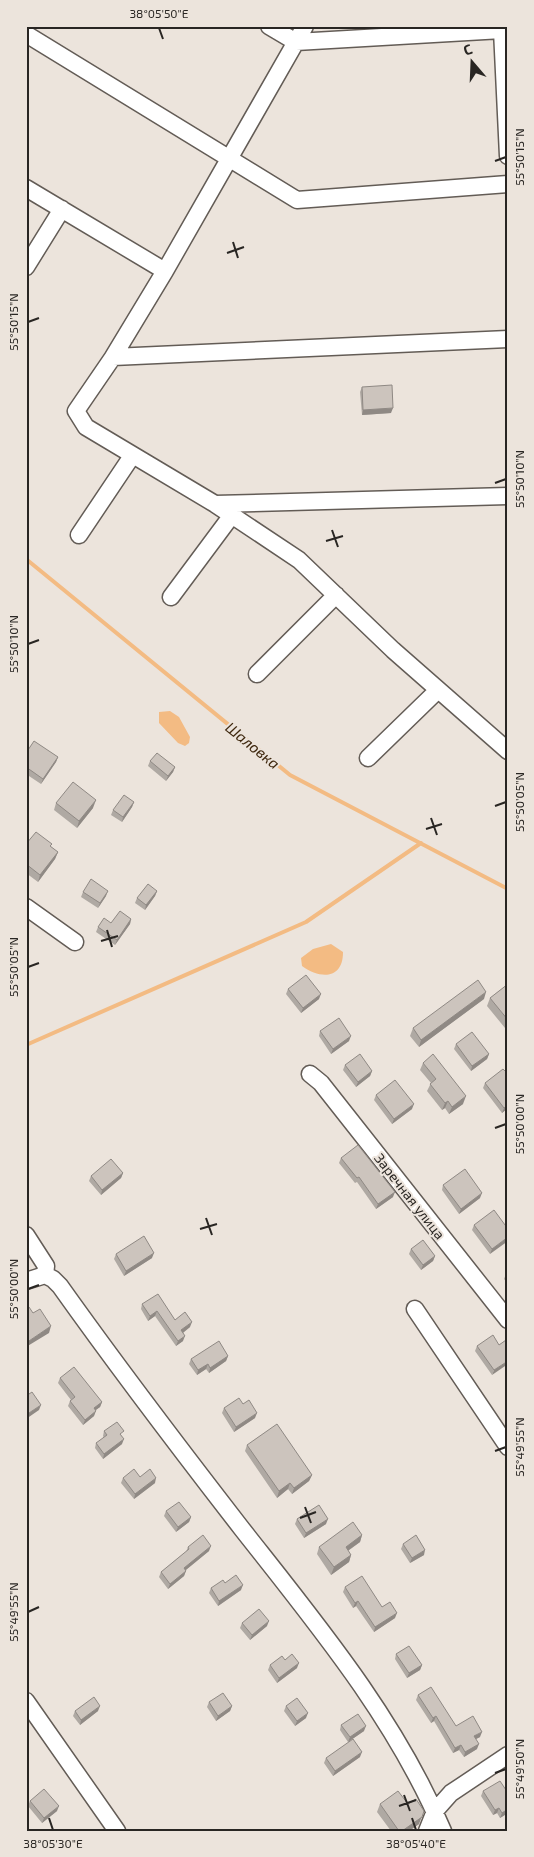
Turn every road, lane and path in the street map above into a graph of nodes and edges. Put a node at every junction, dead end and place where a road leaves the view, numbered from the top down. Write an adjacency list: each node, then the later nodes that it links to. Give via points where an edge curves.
1 (269, 26): 5 (street)
2 (306, 26): 5 (street)
3 (502, 28): 5 (street); 6 (street)
4 (26, 34): 7 (street)
5 (296, 42): 7 (street)
6 (508, 156)
7 (230, 157): 8 (street, via 296,200); 12 (street)
8 (508, 184)
9 (26, 188): 10 (street)
10 (62, 209): 11 (street); 12 (street)
11 (26, 267)
12 (165, 271): 14 (street)
13 (508, 339): 14 (street)
14 (113, 357): 15 (street, via 76,411 86,427)
15 (132, 456): 17 (street); 19 (street)
16 (508, 496): 17 (street)
17 (215, 504): 18 (street)
18 (232, 515): 20 (street, via 300,560); 21 (street)
19 (79, 535)
20 (336, 595): 22 (street); 23 (street)
21 (171, 597)
22 (257, 674)
23 (438, 690): 24 (street); 25 (street)
24 (508, 751)
25 (368, 758)
26 (26, 906): 27 (street)
27 (75, 942)
28 (310, 1074): 33 (street, Заречная улица, via 321,1083)
29 (26, 1235): 30 (street, via 46,1266)
30 (45, 1275): 31 (street); 37 (street, via 60,1286 123,1373 331,1642 398,1745)
31 (26, 1281)
32 (415, 1309): 34 (street)
33 (508, 1320)
34 (508, 1447)
35 (26, 1701): 38 (street)
36 (508, 1755): 37 (street, via 451,1793)
37 (435, 1811): 39 (street); 40 (street)
38 (117, 1831)
39 (427, 1831)
40 (443, 1831)

